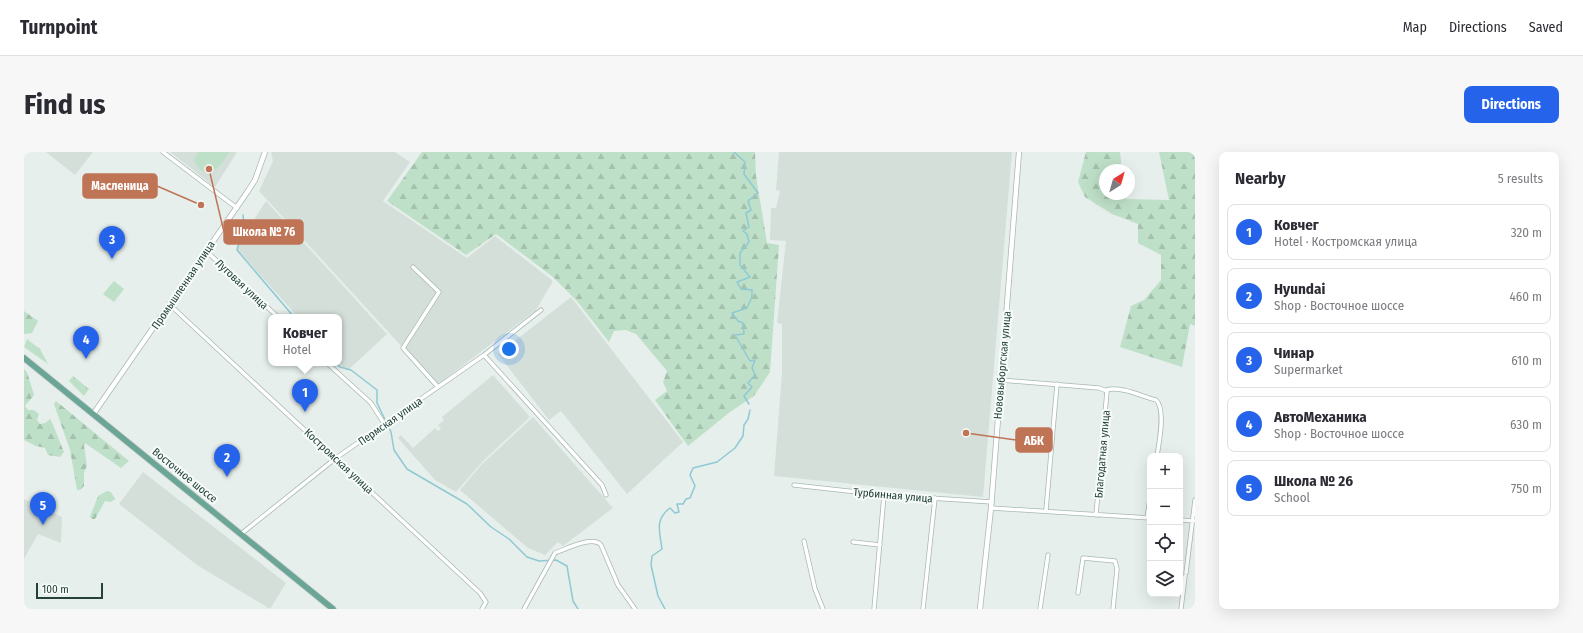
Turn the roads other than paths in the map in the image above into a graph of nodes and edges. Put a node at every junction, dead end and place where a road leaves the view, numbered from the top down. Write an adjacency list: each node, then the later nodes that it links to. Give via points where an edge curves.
1 (163, 152): 4 (street)
2 (265, 152): 4 (street, Промышленная улица, via 255,180)
3 (1019, 152): 13 (street, Нововыборгская улица)
4 (237, 208): 5 (street, Промышленная улица)
5 (206, 251): 7 (street, Промышленная улица); 9 (street, Луговая улица)
6 (413, 267): 15 (street, via 439,292 403,348)
7 (169, 304): 17 (street, Промышленная улица); 20 (street, Костромская улица)
8 (541, 310): 10 (street, Пермская улица)
9 (275, 314)
10 (484, 355): 15 (street, Пермская улица); 22 (street, via 602,485)
11 (24, 358): 17 (main road, Восточное шоссе)
12 (330, 366): 18 (street, via 370,403)
13 (1001, 380): 14 (street); 26 (street, Нововыборгская улица)
14 (1057, 384): 16 (street); 27 (street)
15 (438, 387): 18 (street, Пермская улица)
16 (1107, 391): 19 (street, via 1112,389 1127,392 1159,403 1161,411); 28 (street, Благодатная улица)
17 (94, 413): 32 (main road, Восточное шоссе)
18 (385, 425): 20 (street, Пермская улица)
19 (1157, 453)
20 (336, 458): 32 (street, Пермская улица); 39 (street, Костромская улица, via 485,597)
21 (794, 485): 23 (street, Турбинная улица)
22 (606, 495)
23 (884, 495): 24 (street, Турбинная улица); 35 (street)
24 (935, 498): 26 (street, Турбинная улица); 44 (street)
25 (1195, 500): 31 (street)
26 (991, 505): 27 (street, Турбинная улица); 45 (street, Нововыборгская улица)
27 (1046, 510): 28 (street, Турбинная улица)
28 (1096, 515): 29 (street, Турбинная улица)
29 (1147, 518)
30 (1183, 520): 31 (street)
31 (1194, 521): 48 (street)
32 (240, 534): 38 (main road, Восточное шоссе)
33 (804, 541): 42 (street, via 815,590)
34 (853, 542): 35 (street)
35 (880, 545): 43 (street)
36 (1048, 555): 46 (street)
37 (1078, 594): 47 (street, via 1083,558 1115,561 1117,569)
38 (333, 609)
39 (482, 609)
40 (524, 609): 41 (street, via 555,553 592,540 599,542 618,585)
41 (634, 609)
42 (823, 609)
43 (874, 609)
44 (923, 609)
45 (980, 609)
46 (1040, 609)
47 (1112, 609)
48 (1181, 609)

